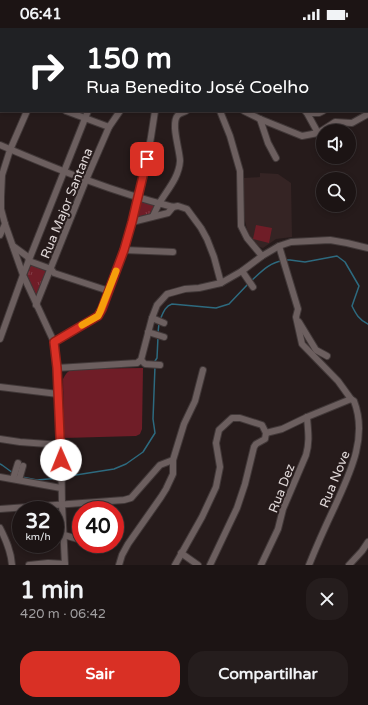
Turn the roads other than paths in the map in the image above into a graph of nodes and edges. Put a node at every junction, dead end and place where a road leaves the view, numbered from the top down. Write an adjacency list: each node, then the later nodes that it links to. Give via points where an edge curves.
1 (27, 112): 19 (street)
2 (69, 112): 12 (street)
3 (88, 112): 12 (street)
4 (119, 112): 15 (street, Rua Major Santana)
5 (156, 112): 24 (street)
6 (184, 112): 25 (street, via 178,115 175,121 180,160 178,171)
7 (220, 112): 36 (street, via 240,171 242,226 247,238)
8 (246, 112): 13 (street)
9 (306, 112): 10 (street); 16 (street)
10 (322, 112)
11 (368, 114): 14 (street, via 352,123)
12 (85, 118): 15 (street); 21 (street)
13 (260, 120): 17 (street, via 302,136); 20 (street)
14 (332, 124)
15 (109, 127): 23 (street, Rua Major Santana)
16 (316, 130)
17 (316, 134)
18 (0, 145): 19 (street)
19 (10, 150): 21 (street); 22 (street)
20 (276, 158)
21 (64, 172): 23 (street); 37 (street)
22 (1, 175): 29 (street, via 2,209)
23 (86, 180): 24 (street); 38 (street, Rua Major Santana)
24 (138, 197): 25 (street); 28 (street)
25 (159, 203): 26 (street); 27 (street)
26 (173, 207): 27 (street, via 168,213); 41 (street, via 187,209 201,228 214,257)
27 (153, 216): 28 (street)
28 (132, 222): 34 (street)
29 (6, 224): 30 (street); 31 (street)
30 (0, 235)
31 (12, 246): 37 (street, via 28,257); 40 (street)
32 (368, 248): 33 (street, via 330,240 291,242)
33 (280, 249): 36 (street); 45 (street, Rua Nove, via 298,309)
34 (124, 250): 35 (street); 43 (street)
35 (173, 252)
36 (262, 256): 39 (street)
37 (29, 261): 38 (street); 40 (street)
38 (51, 269): 43 (street, via 54,273); 44 (street, Rua Major Santana)
39 (243, 273): 41 (street); 42 (street)
40 (23, 275): 44 (street); 46 (street)
41 (221, 283): 47 (street, via 167,294 157,305 158,321)
42 (252, 286)
43 (109, 290): 50 (street, via 98,316)
44 (36, 305): 50 (street)
45 (296, 317): 51 (street, via 316,350); 58 (street, Rua Nove, via 302,344 338,381)
46 (2, 326): 49 (street)
47 (150, 332): 48 (street); 52 (street)
48 (162, 336)
49 (0, 339)
50 (54, 342): 54 (street)
51 (327, 356)
52 (141, 360): 53 (street, via 146,364); 54 (street, via 137,363)
53 (160, 365)
54 (57, 368): 57 (street)
55 (203, 370): 63 (street, via 195,401 184,424)
56 (0, 387): 57 (street)
57 (58, 394): 62 (street)
58 (351, 399): 59 (street); 85 (street, Rua Nove, via 358,408 360,421 357,456)
59 (306, 417): 60 (street); 84 (street, Rua Dez, via 309,445 306,455 283,509 278,529)
60 (266, 433): 76 (street, via 262,425 240,418 232,418 219,430 216,442 220,467 216,487); 83 (street, via 265,439 254,447 237,508)
61 (0, 439): 62 (street)
62 (61, 445): 67 (street)
63 (173, 460): 69 (street, via 160,465 131,498); 80 (street, via 173,474 166,489 128,544)
64 (20, 467): 66 (street)
65 (0, 477): 66 (street)
66 (16, 479): 67 (street)
67 (61, 488): 68 (street)
68 (62, 501)
69 (64, 504)
70 (12, 507): 71 (street)
71 (0, 508)
72 (0, 528): 77 (street, via 10,550)
73 (64, 535): 74 (street); 79 (street)
74 (72, 537)
75 (368, 542): 86 (street)
76 (181, 553): 81 (street); 82 (street)
77 (12, 565)
78 (29, 565): 79 (street)
79 (65, 565)
80 (119, 565)
81 (175, 565)
82 (198, 565)
83 (210, 565)
84 (261, 565)
85 (309, 565)
86 (349, 565)

